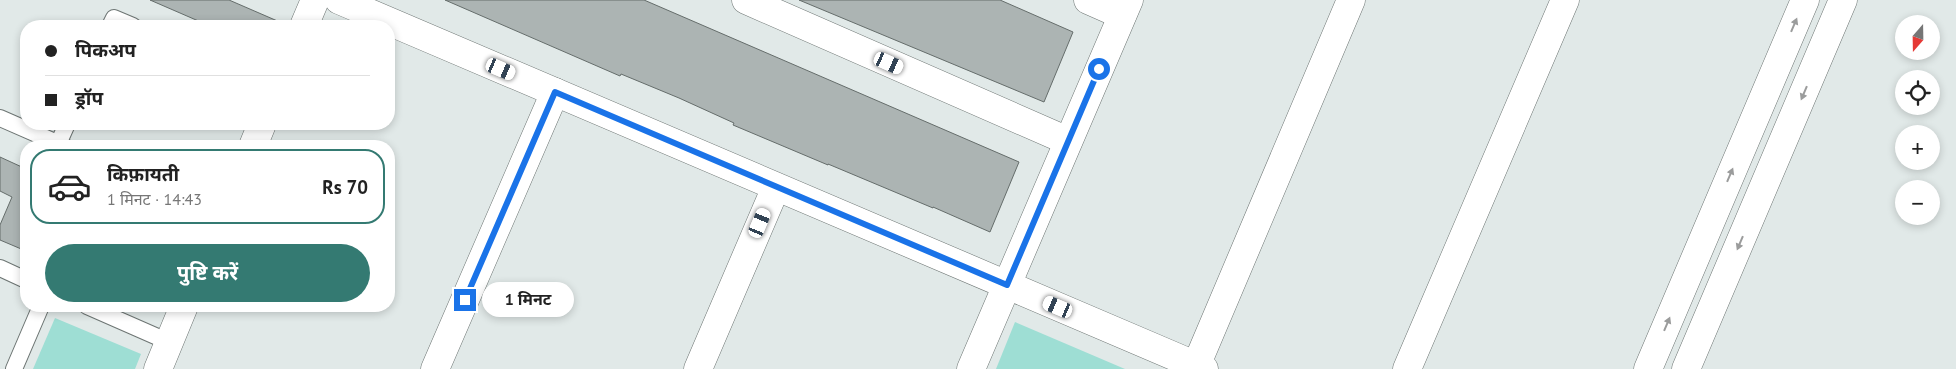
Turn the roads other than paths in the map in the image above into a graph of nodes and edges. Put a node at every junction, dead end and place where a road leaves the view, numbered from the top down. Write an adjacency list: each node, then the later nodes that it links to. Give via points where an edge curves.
1 (315, 0): 10 (street)
2 (339, 0): 11 (street)
3 (746, 0): 18 (street)
4 (1088, 0): 9 (street)
5 (1351, 0): 27 (street)
6 (1565, 0): 33 (street)
7 (1805, 0): 34 (street, one-way to 7)
8 (1843, 0): 35 (street, one-way to 35)
9 (1126, 8): 18 (street)
10 (307, 20)
11 (386, 20)
12 (395, 24): 13 (street)
13 (555, 92): 19 (street); 30 (street)
14 (0, 118): 15 (lane)
15 (20, 127)
16 (27, 130): 17 (lane)
17 (50, 140)
18 (1068, 141): 22 (street)
19 (776, 187): 22 (street); 31 (street)
20 (0, 268): 21 (lane)
21 (20, 277)
22 (1007, 285): 27 (street); 32 (street)
23 (38, 312): 28 (lane)
24 (101, 312): 26 (lane)
25 (182, 312): 26 (street)
26 (169, 342): 29 (street)
27 (1200, 367)
28 (14, 369)
29 (158, 369)
30 (435, 369)
31 (698, 369)
32 (971, 369)
33 (1407, 369)
34 (1648, 369)
35 (1686, 369)

